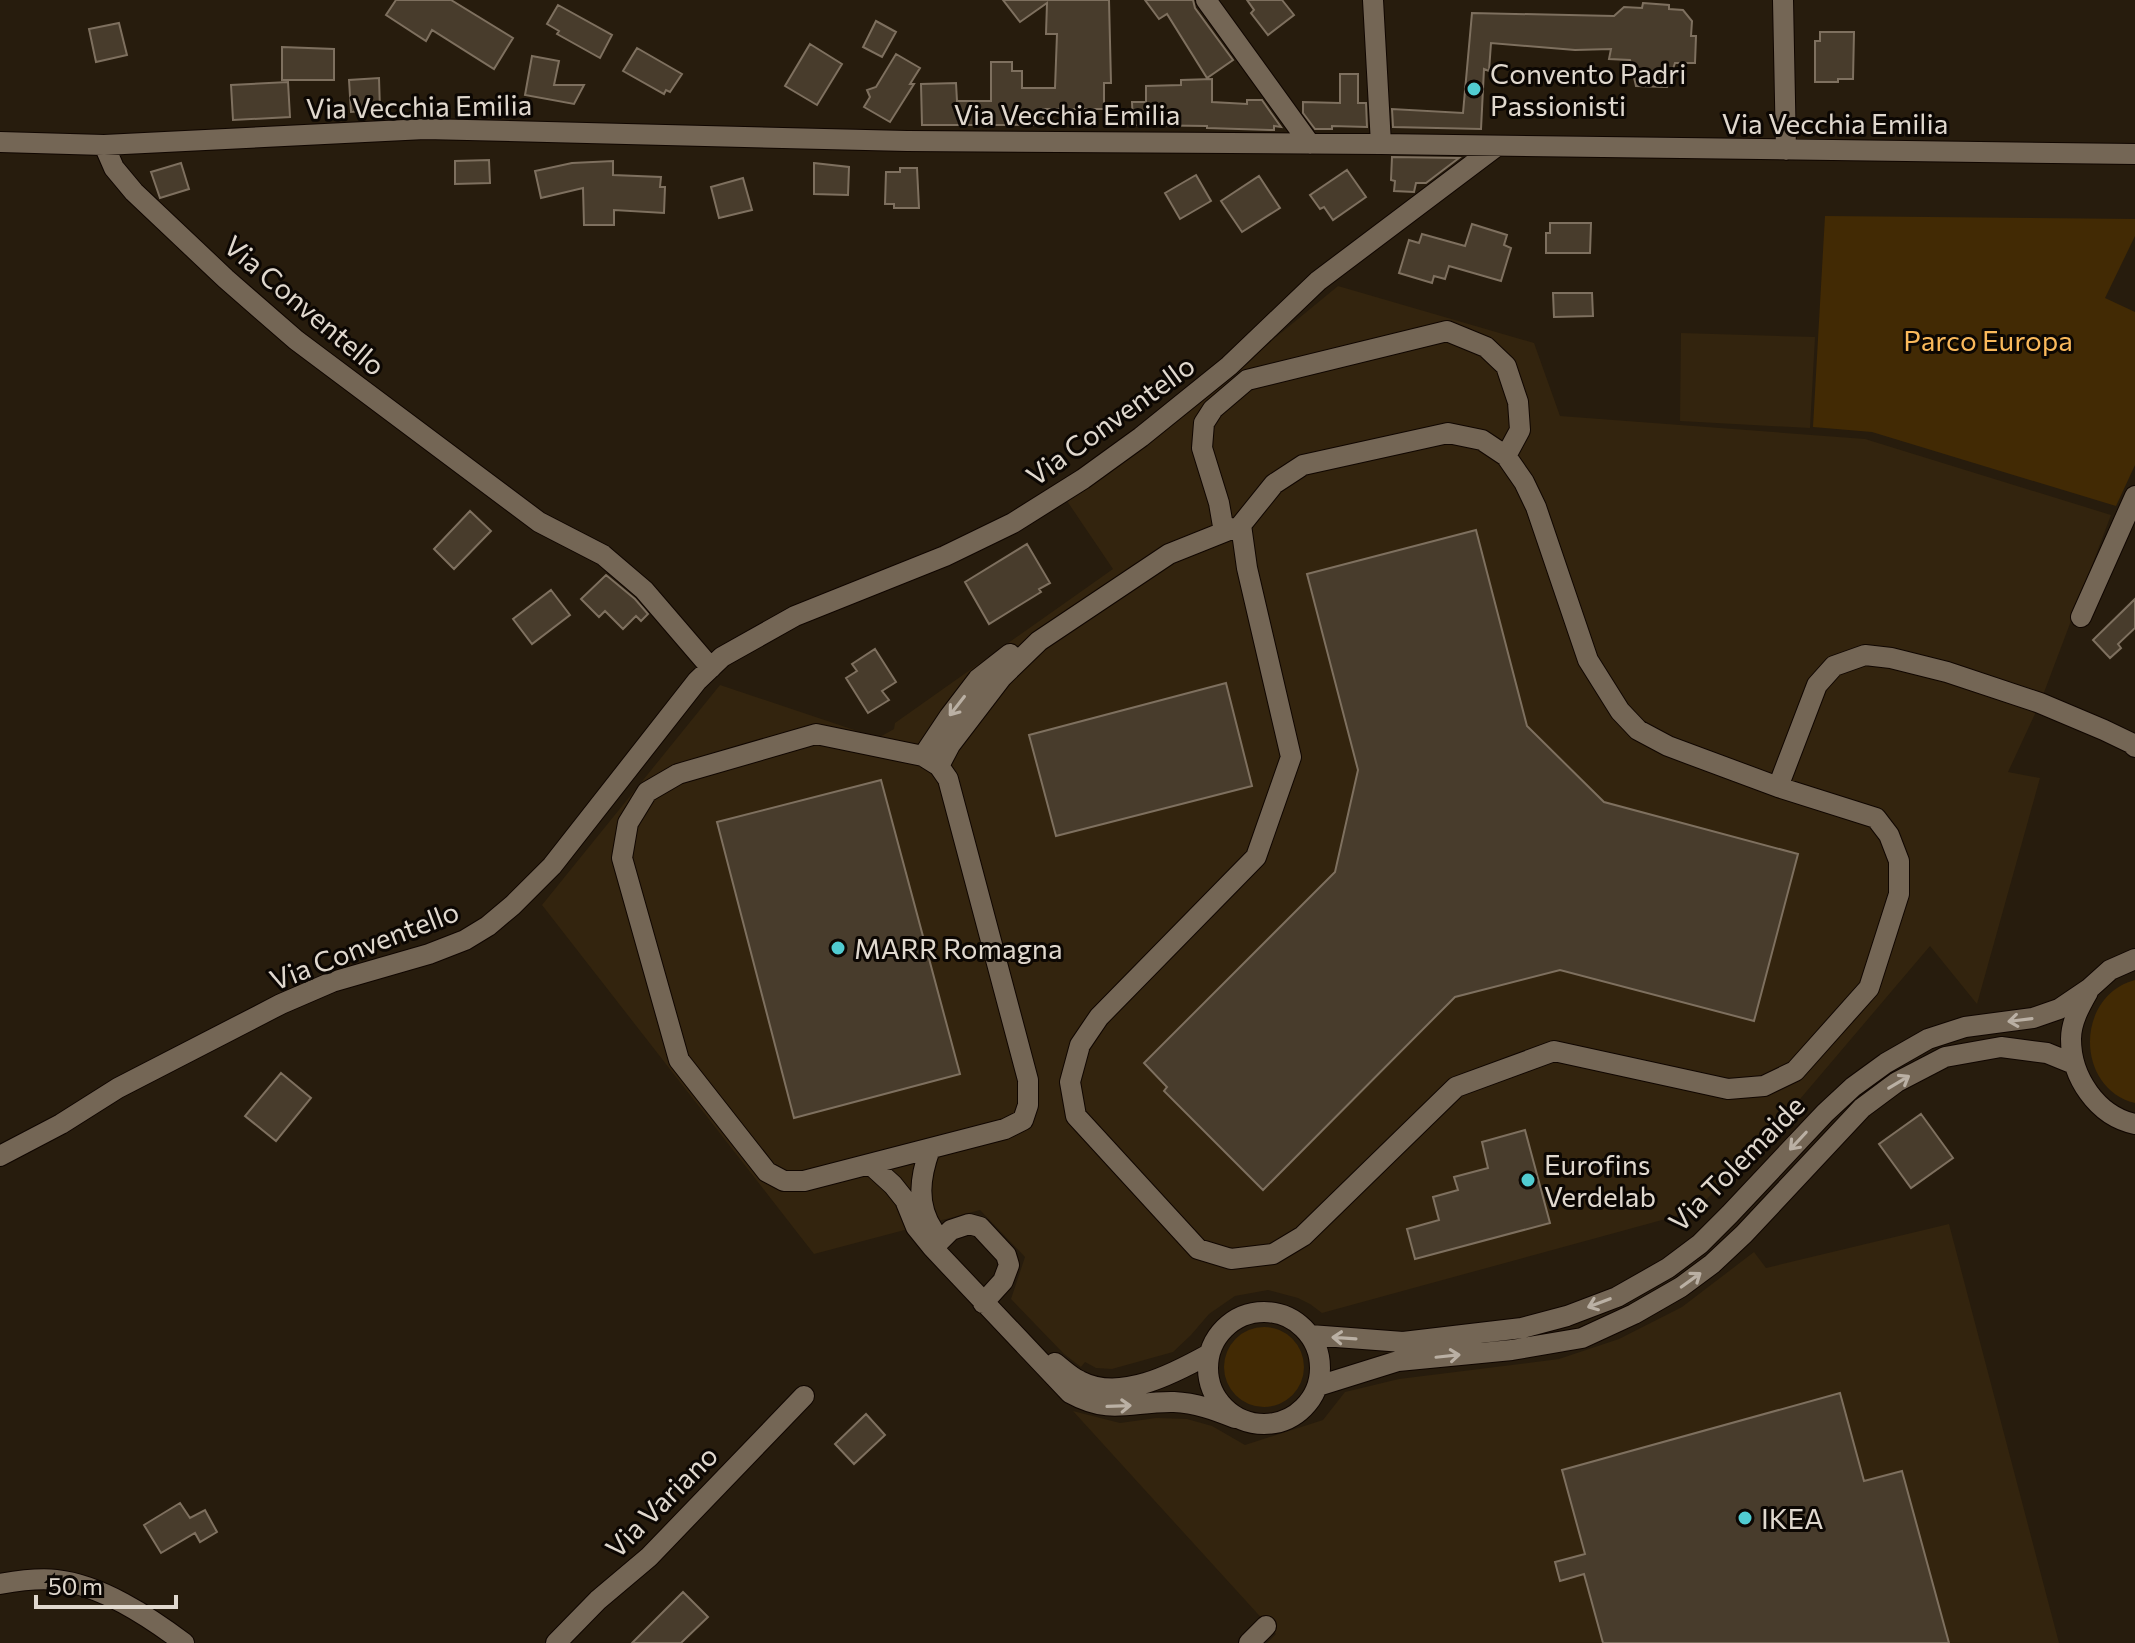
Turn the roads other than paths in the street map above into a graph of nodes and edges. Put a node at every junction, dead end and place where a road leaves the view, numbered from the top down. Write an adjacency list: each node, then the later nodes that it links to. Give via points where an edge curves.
1 (1206, 0): 5 (street)
2 (1373, 0): 6 (street)
3 (1783, 0): 9 (street)
4 (0, 142): 7 (street, Via Vecchia Emilia)
5 (1310, 144): 6 (street, Via Vecchia Emilia); 7 (street, Via Vecchia Emilia, via 425,129)
6 (1381, 144): 8 (street, Via Vecchia Emilia)
7 (104, 145): 15 (street, Via Conventello, via 134,192 296,340 539,522 603,555 644,590)
8 (1497, 146): 9 (street, Via Vecchia Emilia); 15 (street, Via Conventello, via 1318,281 1229,366 1083,479 1013,523 945,556 795,616)
9 (1786, 150): 10 (street, Via Vecchia Emilia)
10 (2135, 154)
11 (1506, 456): 13 (street, via 1482,440 1448,433 1303,465 1274,484); 13 (street, via 1520,430 1518,402 1506,366 1486,347 1447,331 1247,380 1204,423 1202,448 1219,503); 18 (street, via 1536,507 1588,660 1620,711 1638,730 1668,746)
12 (2135, 496): 14 (street)
13 (1233, 528): 17 (street, via 1169,554 1039,641); 18 (street, via 1291,757 1256,857 1099,1017 1080,1045 1070,1082 1076,1116 1198,1249 1231,1259 1273,1254 1303,1236 1456,1087 1554,1051 1728,1089 1764,1086 1795,1071 1869,988 1899,894 1899,861 1876,818)
14 (2081, 617)
15 (711, 668): 26 (street, Via Conventello, via 552,866 488,926 429,954 332,982 281,1004)
16 (2135, 747): 18 (street, via 2040,703 1947,672 1865,655 1834,666 1817,685)
17 (931, 761): 25 (street, via 948,779 1028,1080 1028,1105 1023,1120 1005,1129); 27 (street, via 816,734 678,774 647,792 628,823 622,858 679,1060 767,1172 784,1181 804,1181)
18 (1778, 787)
19 (2135, 944): 21 (street, Via Tolemaide)
20 (2135, 959): 21 (street, Via Tolemaide)
21 (2110, 970): 22 (street, Via Tolemaide)
22 (2090, 988): 23 (street, Via Tolemaide, via 2071,1038); 30 (street, Via Tolemaide, one-way to 30, via 2059,1009 1965,1027 1928,1039 1886,1063 1825,1113 1700,1244 1617,1297 1522,1328 1403,1342)
23 (2074, 1064): 24 (street, Via Tolemaide, via 2085,1089 2103,1109); 32 (street, Via Tolemaide, one-way to 23, via 1398,1361 1582,1338 1634,1314 1712,1264 1862,1108 1897,1082 1945,1057 2001,1047 2047,1053)
24 (2135, 1124)
25 (930, 1149): 27 (street); 28 (street, via 920,1191)
26 (0, 1156)
27 (870, 1164): 28 (street, via 905,1200 916,1227)
28 (936, 1244): 29 (street); 29 (street, via 951,1230 969,1224 980,1227 1006,1255 1009,1265 1003,1281)
29 (987, 1299): 31 (street, via 1053,1361 1080,1381 1104,1389 1175,1374); 34 (street, one-way to 34, via 1070,1393 1087,1403 1113,1408 1178,1402)
30 (1310, 1335): 31 (street, Via Tolemaide, via 1281,1314 1245,1315 1216,1338); 32 (street, via 1318,1351)
31 (1209, 1354): 34 (street, via 1211,1390)
32 (1318, 1386): 34 (street, via 1306,1406 1284,1421 1268,1425)
33 (804, 1396): 38 (street, Via Variano, via 649,1557)
34 (1235, 1418)
35 (0, 1584): 37 (street, via 55,1580 94,1589)
36 (1266, 1626): 39 (street)
37 (184, 1643)
38 (556, 1643)
39 (1249, 1643)

